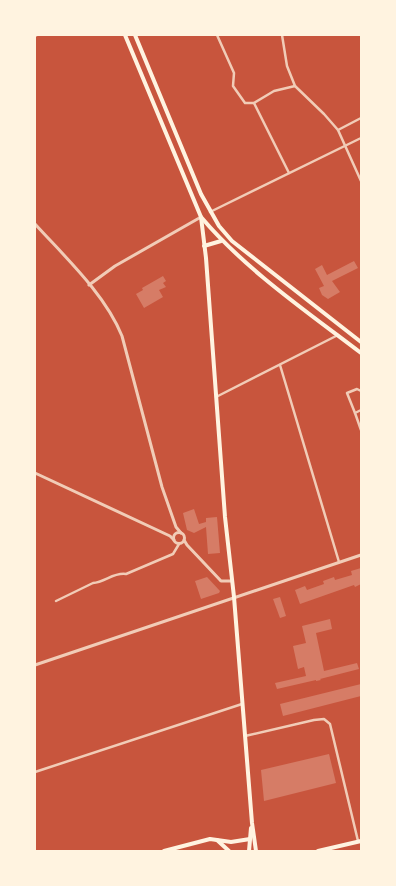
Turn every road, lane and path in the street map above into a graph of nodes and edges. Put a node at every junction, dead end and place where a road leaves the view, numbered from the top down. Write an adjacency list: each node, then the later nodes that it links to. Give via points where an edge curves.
1 (125, 35): 14 (main road)
2 (135, 35): 13 (main road)
3 (217, 35): 6 (street, via 234,73 233,86 245,103)
4 (282, 35): 5 (street)
5 (294, 86): 6 (street, via 274,91); 8 (street)
6 (254, 103): 11 (street)
7 (361, 118): 8 (street)
8 (338, 130): 10 (street)
9 (361, 138): 10 (street)
10 (345, 146): 11 (street); 12 (street)
11 (289, 173): 13 (street)
12 (361, 181)
13 (210, 212): 14 (main road); 20 (main road, via 232,241)
14 (201, 218): 16 (main road); 17 (main road); 18 (street, via 115,266)
15 (35, 224): 18 (street)
16 (221, 241): 17 (main road); 19 (main road)
17 (204, 246): 24 (main road)
18 (89, 285): 29 (street, via 122,336 151,450)
19 (338, 335): 21 (main road); 22 (street)
20 (361, 342)
21 (361, 354)
22 (280, 365): 24 (street); 34 (street)
23 (361, 391): 26 (street, via 357,389 347,393)
24 (216, 397): 35 (main road)
25 (361, 410): 26 (street)
26 (355, 412): 27 (street)
27 (361, 430)
28 (35, 473): 31 (street)
29 (176, 527): 30 (street); 31 (street)
30 (181, 533): 31 (street); 32 (street, via 184,536)
31 (173, 536): 32 (street)
32 (182, 542): 35 (street, via 221,581); 37 (street, via 173,554 126,574 120,573 94,583)
33 (361, 555): 34 (street)
34 (340, 562): 36 (street)
35 (231, 581): 36 (main road)
36 (234, 597): 38 (street); 39 (main road)
37 (56, 602)
38 (35, 665)
39 (242, 704): 40 (main road); 41 (street)
40 (245, 736): 42 (main road); 45 (street, via 314,720 324,719 330,724)
41 (35, 772)
42 (252, 823): 43 (main road); 49 (main road)
43 (250, 838): 44 (main road, via 231,842); 48 (main road)
44 (217, 840): 46 (main road); 47 (main road)
45 (360, 841): 50 (main road)
46 (164, 851)
47 (229, 851)
48 (249, 851)
49 (256, 851)
50 (318, 851)

